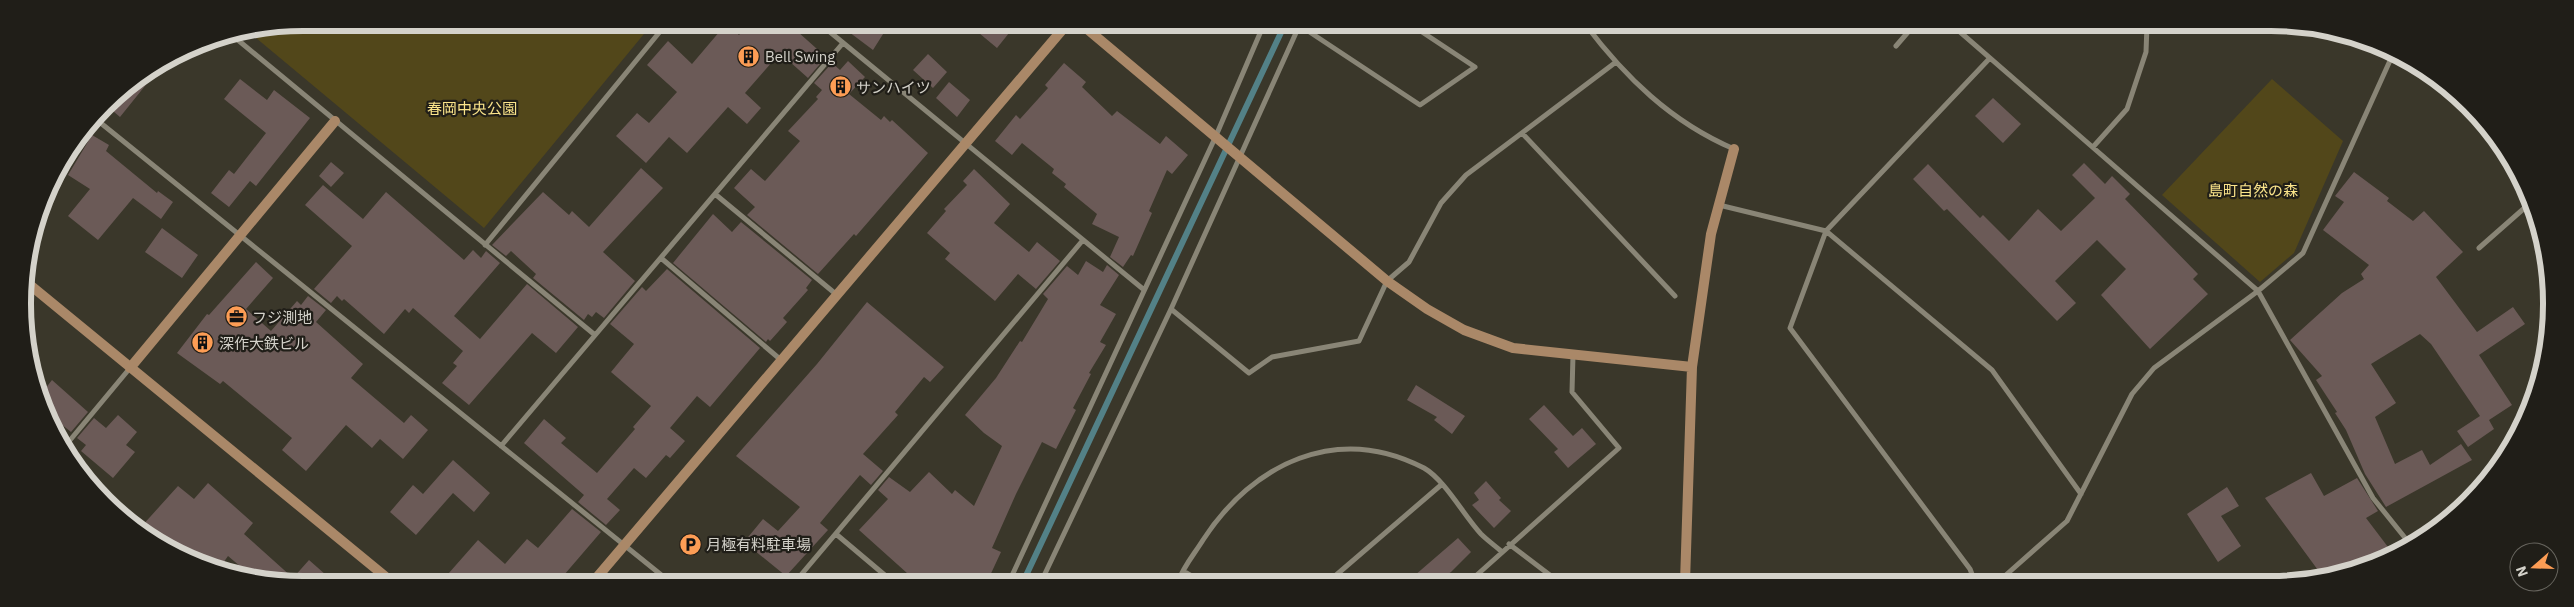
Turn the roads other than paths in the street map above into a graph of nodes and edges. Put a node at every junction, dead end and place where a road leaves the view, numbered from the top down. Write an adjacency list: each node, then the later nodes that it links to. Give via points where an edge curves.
1 (661, 31): 33 (street)
2 (829, 31): 14 (street)
3 (1061, 31): 23 (street)
4 (1088, 31): 22 (street)
5 (1261, 31): 22 (street)
6 (1296, 31): 26 (street)
7 (1308, 31): 8 (street, via 1420,105 1476,66)
8 (1421, 31)
9 (1591, 31): 18 (street)
10 (1909, 31): 15 (street)
11 (1960, 31): 16 (street)
12 (2146, 31): 24 (street, via 2146,52 2127,108)
13 (237, 40): 19 (street)
14 (843, 43): 23 (street); 27 (street)
15 (1896, 46)
16 (1990, 58): 24 (street); 30 (street)
17 (2391, 59): 39 (street, via 2302,253)
18 (1616, 62): 21 (street); 25 (street, via 1629,78 1673,116)
19 (335, 121): 31 (street); 33 (street)
20 (100, 123): 31 (street)
21 (1522, 133): 36 (street, via 1466,175 1441,203 1409,262); 41 (street)
22 (1215, 138): 26 (street); 38 (street)
23 (966, 144): 32 (street); 40 (street)
24 (2093, 146): 39 (street)
25 (1734, 149): 28 (street)
26 (1240, 157): 36 (street); 42 (street)
27 (715, 194): 35 (street); 40 (street)
28 (1719, 205): 30 (street); 46 (street, via 1700,296)
29 (2525, 208): 34 (street)
30 (1826, 231): 51 (street, via 1992,370); 71 (street, via 1790,328)
31 (240, 236): 47 (street); 49 (street)
32 (1083, 240): 38 (street); 52 (street)
33 (485, 245): 43 (street)
34 (2479, 248)
35 (661, 258): 43 (street); 45 (street)
36 (1387, 281): 42 (street, via 1359,341 1272,357 1249,373); 44 (street, via 1427,310 1491,341 1513,348)
37 (32, 287): 47 (street)
38 (1143, 289): 63 (street)
39 (2258, 291): 51 (street, via 2154,368 2132,394); 53 (street, via 2373,498)
40 (837, 295): 45 (street)
41 (1675, 296)
42 (1171, 309): 64 (street)
43 (595, 335): 49 (street)
44 (1573, 355): 46 (street); 54 (street, via 1572,392 1619,448)
45 (782, 360): 55 (street)
46 (1692, 367): 70 (street)
47 (130, 368): 48 (street); 58 (street)
48 (69, 442)
49 (501, 446): 55 (street)
50 (1442, 486): 56 (street, via 1480,534); 57 (street, via 1426,469 1395,456 1357,448 1327,449 1286,462 1243,492 1214,524); 67 (street)
51 (2081, 494): 72 (street, via 2067,521)
52 (836, 534): 61 (street); 62 (street)
53 (2406, 539)
54 (1509, 544): 56 (street); 69 (street)
55 (624, 545): 59 (street); 60 (street)
56 (1501, 551): 68 (street)
57 (1183, 571): 65 (street); 66 (street)
58 (385, 576)
59 (598, 576)
60 (663, 576)
61 (800, 576)
62 (886, 576)
63 (1012, 576)
64 (1044, 576)
65 (1181, 576)
66 (1192, 576)
67 (1335, 576)
68 (1475, 576)
69 (1551, 576)
70 (1685, 576)
71 (1973, 576)
72 (2005, 576)

